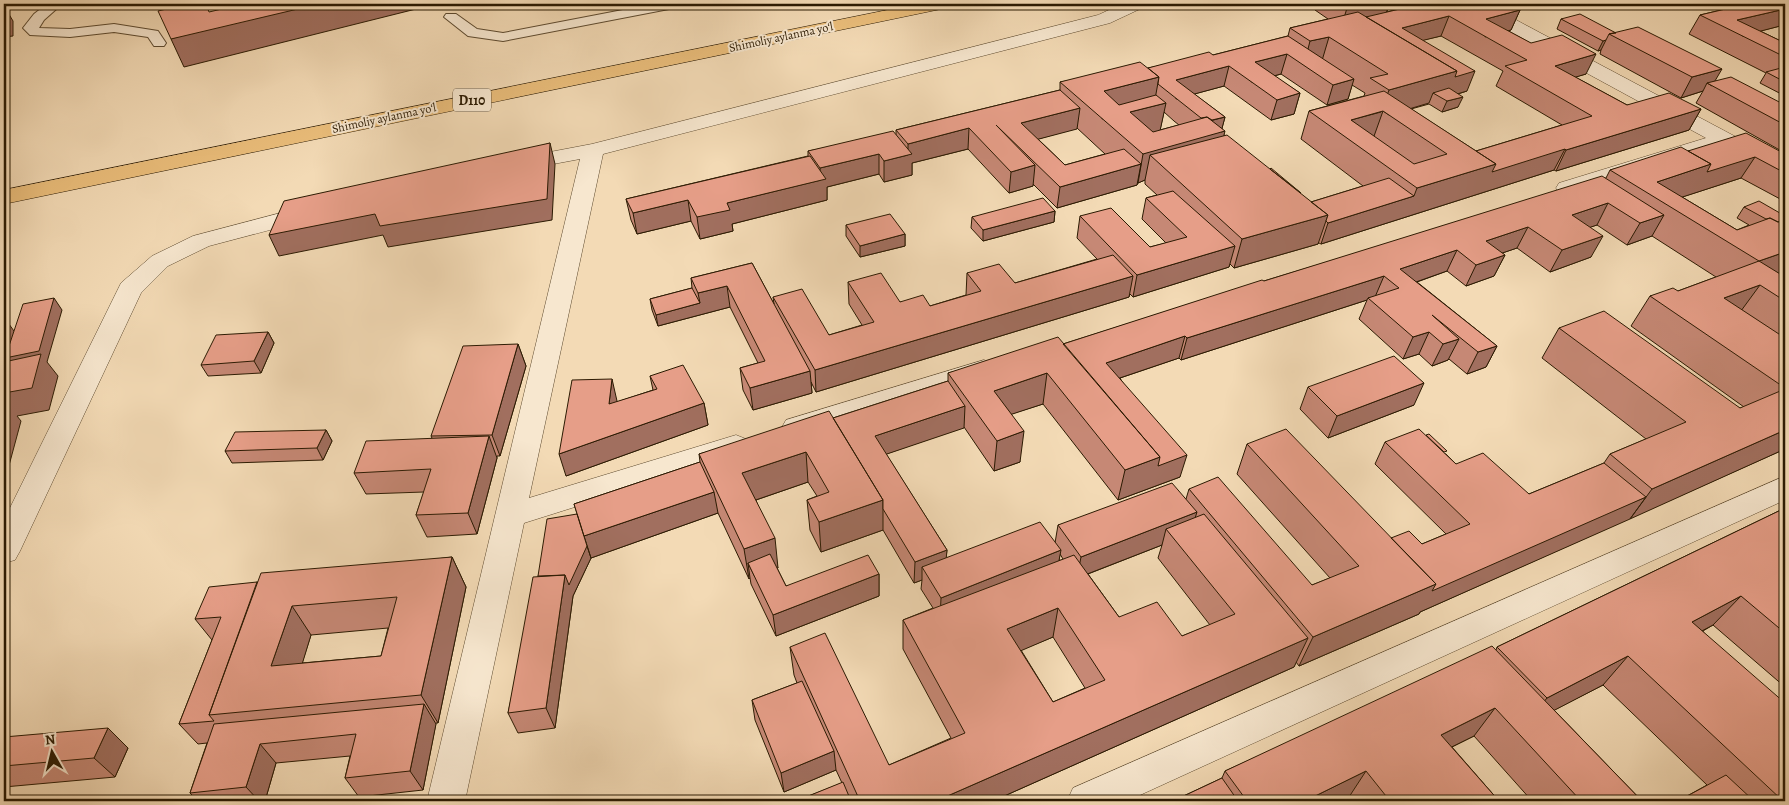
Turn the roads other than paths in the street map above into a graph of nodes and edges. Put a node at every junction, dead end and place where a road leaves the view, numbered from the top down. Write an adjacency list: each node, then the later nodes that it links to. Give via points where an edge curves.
1 (55, 4): 7 (lane, via 30,28 34,32 70,33 114,28 153,34)
2 (674, 4): 6 (lane, via 503,37 473,34)
3 (941, 4): 13 (main road, Shimoliy aylanma yoʻl / D110)
4 (1136, 4): 9 (street, via 1104,19)
5 (1473, 4): 8 (street)
6 (451, 17)
7 (158, 43)
8 (1725, 139): 11 (street); 12 (street)
9 (593, 150): 10 (street); 17 (street)
10 (498, 169)
11 (1785, 172)
12 (1545, 195)
13 (4, 197)
14 (335, 206): 18 (street, via 200,242 160,261 130,289)
15 (1004, 362): 17 (street)
16 (1785, 487): 20 (street)
17 (510, 516): 19 (street)
18 (4, 551)
19 (446, 801)
20 (1086, 801)

